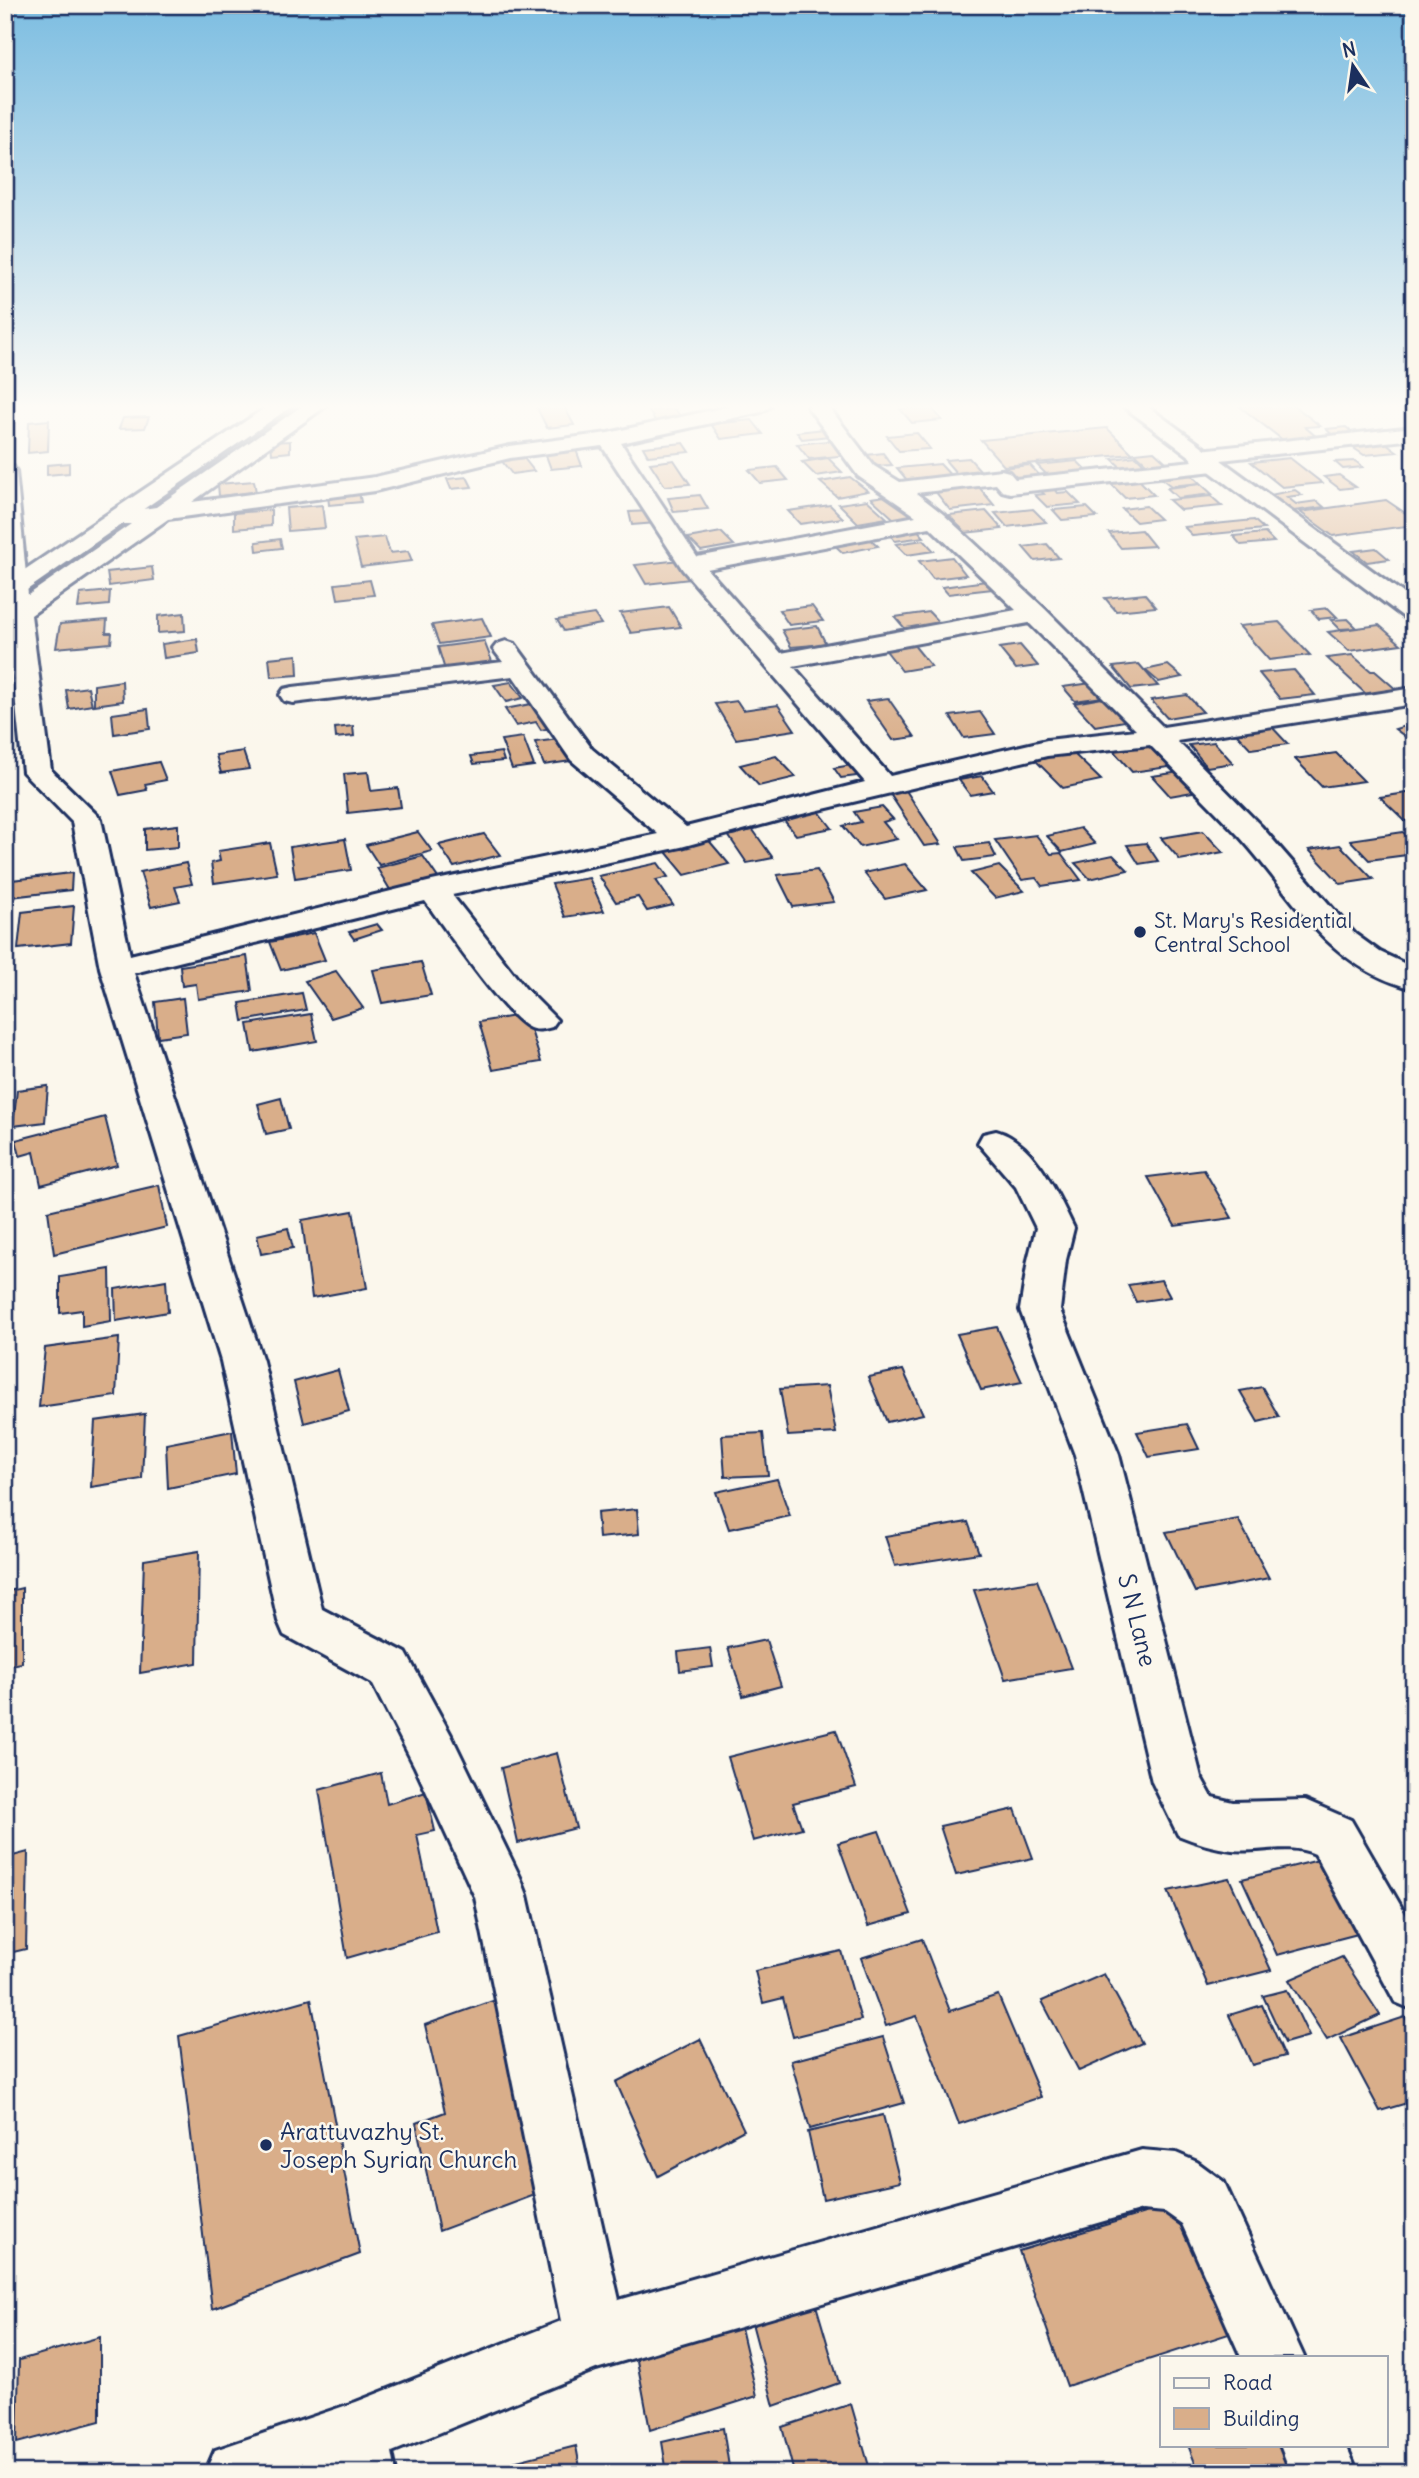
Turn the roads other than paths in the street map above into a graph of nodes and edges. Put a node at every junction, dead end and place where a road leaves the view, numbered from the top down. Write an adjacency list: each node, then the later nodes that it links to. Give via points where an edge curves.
1 (7, 522): 9 (main road)
2 (115, 522): 9 (main road)
3 (148, 522): 9 (main road)
4 (662, 522): 8 (main road)
5 (921, 522): 8 (main road)
6 (938, 522): 11 (main road)
7 (1290, 522): 10 (main road)
8 (691, 565): 12 (main road)
9 (11, 604): 19 (main road, via 37,772 86,819)
10 (1414, 613)
11 (1036, 614): 12 (main road); 15 (main road)
12 (774, 662): 16 (main road)
13 (293, 695): 17 (main road, via 512,659 580,754)
14 (1414, 696): 15 (main road)
15 (1156, 736): 16 (main road, via 1047,748); 20 (main road, via 1251,832 1345,942 1378,966)
16 (884, 786): 17 (main road)
17 (681, 838): 18 (main road)
18 (432, 890): 19 (main road); 21 (main road, via 513,995)
19 (116, 968): 24 (main road, via 242,1361 301,1620 389,1668 501,1895)
20 (1414, 979)
21 (540, 1020)
22 (996, 1143): 23 (main road, S N Lane, via 1032,1181 1055,1228 1040,1310 1097,1455 1177,1782 1196,1818 1233,1826 1306,1824 1333,1836)
23 (1414, 1983)
24 (596, 2338): 25 (main road, via 1142,2180 1176,2183 1203,2203); 27 (main road)
25 (1273, 2356)
26 (1312, 2446): 29 (main road)
27 (359, 2453): 28 (main road)
28 (238, 2473)
29 (1325, 2473)

